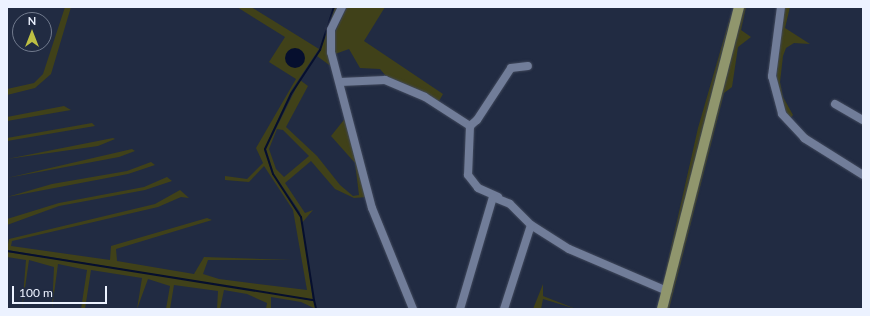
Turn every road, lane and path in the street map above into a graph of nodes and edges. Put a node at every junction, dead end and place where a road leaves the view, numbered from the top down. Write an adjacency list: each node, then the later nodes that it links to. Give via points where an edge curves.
1 (342, 7): 5 (street, via 330,38)
2 (738, 7): 12 (main road)
3 (780, 7): 9 (street, via 772,76 782,114 800,135)
4 (528, 66): 8 (street, via 511,68 477,120)
5 (340, 82): 8 (street, via 385,80 425,97); 13 (street, via 372,208)
6 (835, 104): 7 (street)
7 (863, 120)
8 (470, 126): 10 (street, via 468,175 478,188)
9 (863, 175)
10 (499, 197): 11 (street); 14 (street, via 493,197 489,204)
11 (531, 224): 12 (street, via 570,250); 15 (street)
12 (667, 291): 16 (main road)
13 (413, 309)
14 (460, 309)
15 (504, 309)
16 (662, 309)

